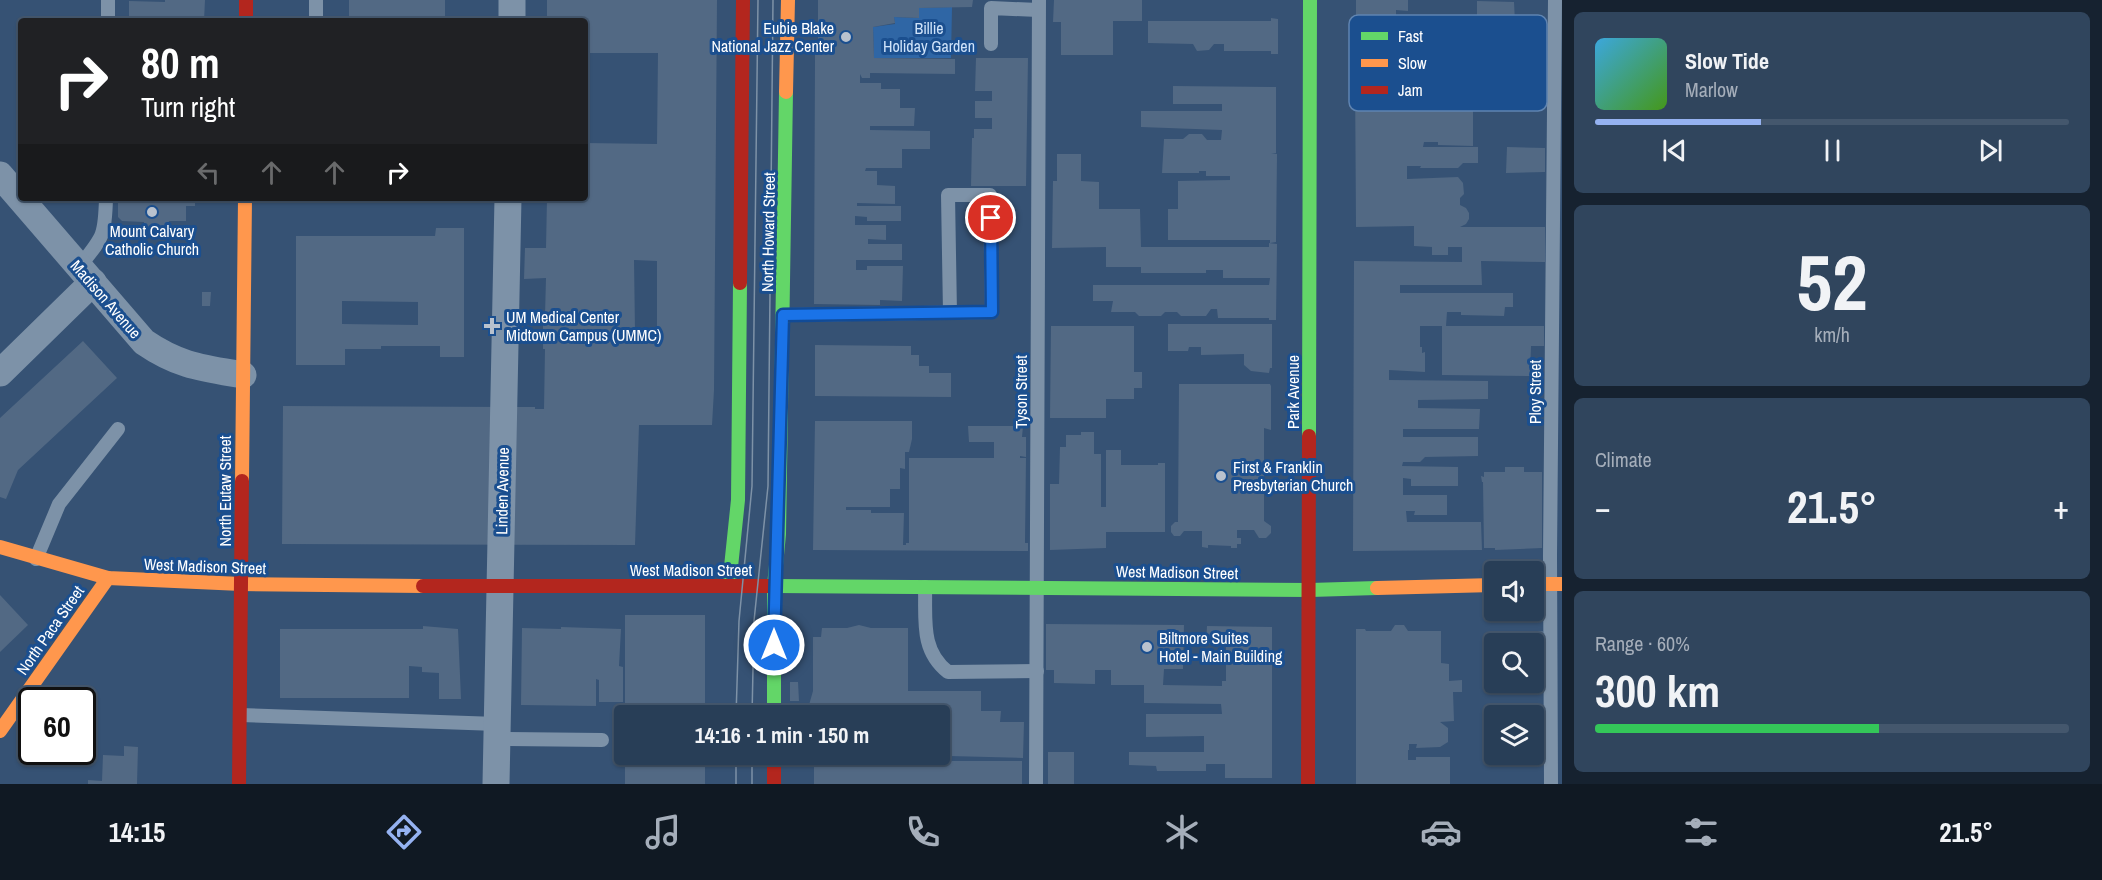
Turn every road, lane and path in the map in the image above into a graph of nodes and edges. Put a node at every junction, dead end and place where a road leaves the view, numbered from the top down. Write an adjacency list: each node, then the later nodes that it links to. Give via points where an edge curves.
1 (108, 0): 10 (lane)
2 (246, 0): 11 (main road)
3 (316, 0): 12 (lane)
4 (512, 0): 13 (street)
5 (743, 0): 33 (main road, North Howard Street, via 738,500)
6 (788, 0): 23 (main road, North Howard Street)
7 (1311, 0): 38 (main road, Park Avenue)
8 (1555, 0): 31 (lane, Ploy Street)
9 (1038, 5): 14 (lane, via 991,8); 36 (lane, Tyson Street)
10 (108, 18)
11 (246, 18)
12 (316, 18)
13 (512, 18)
14 (991, 44)
15 (0, 175): 16 (street, Madison Avenue)
16 (18, 196)
17 (22, 201): 21 (street, Madison Avenue)
18 (106, 201): 21 (lane, via 102,238)
19 (245, 201): 25 (main road, North Eutaw Street)
20 (508, 201): 37 (street, Linden Avenue)
21 (86, 275): 24 (street); 25 (street, Madison Avenue, via 144,342 162,354 185,365)
22 (950, 313): 22 (lane, via 992,312 990,195 948,195); 23 (lane)
23 (783, 315): 34 (main road, North Howard Street)
24 (0, 373)
25 (243, 375): 30 (main road, North Eutaw Street)
26 (118, 429): 28 (lane, via 59,504)
27 (0, 547): 28 (main road, West Madison Street)
28 (36, 559): 29 (main road, West Madison Street)
29 (108, 578): 30 (main road, West Madison Street); 42 (main road, North Paca Street)
30 (241, 584): 37 (main road, West Madison Street); 41 (main road, North Eutaw Street)
31 (1556, 584): 51 (lane, Ploy Street)
32 (1484, 585): 38 (main road, West Madison Street)
33 (729, 586): 34 (main road, West Madison Street); 37 (main road, West Madison Street)
34 (774, 586): 35 (main road, West Madison Street); 40 (main road, North Howard Street)
35 (925, 586): 36 (main road, West Madison Street); 39 (lane, via 928,646 948,672)
36 (1037, 587): 38 (main road, West Madison Street); 39 (lane, Tyson Street)
37 (500, 588): 43 (street, Linden Avenue)
38 (1310, 590): 50 (main road, Park Avenue)
39 (1037, 670): 49 (lane, Tyson Street)
40 (774, 705)
41 (240, 715): 43 (lane); 46 (main road, North Eutaw Street)
42 (0, 731)
43 (497, 731): 44 (lane); 47 (street, Linden Avenue)
44 (602, 740)
45 (774, 765): 48 (main road)
46 (239, 784)
47 (496, 784)
48 (774, 784)
49 (1036, 784)
50 (1308, 784)
51 (1551, 784)

